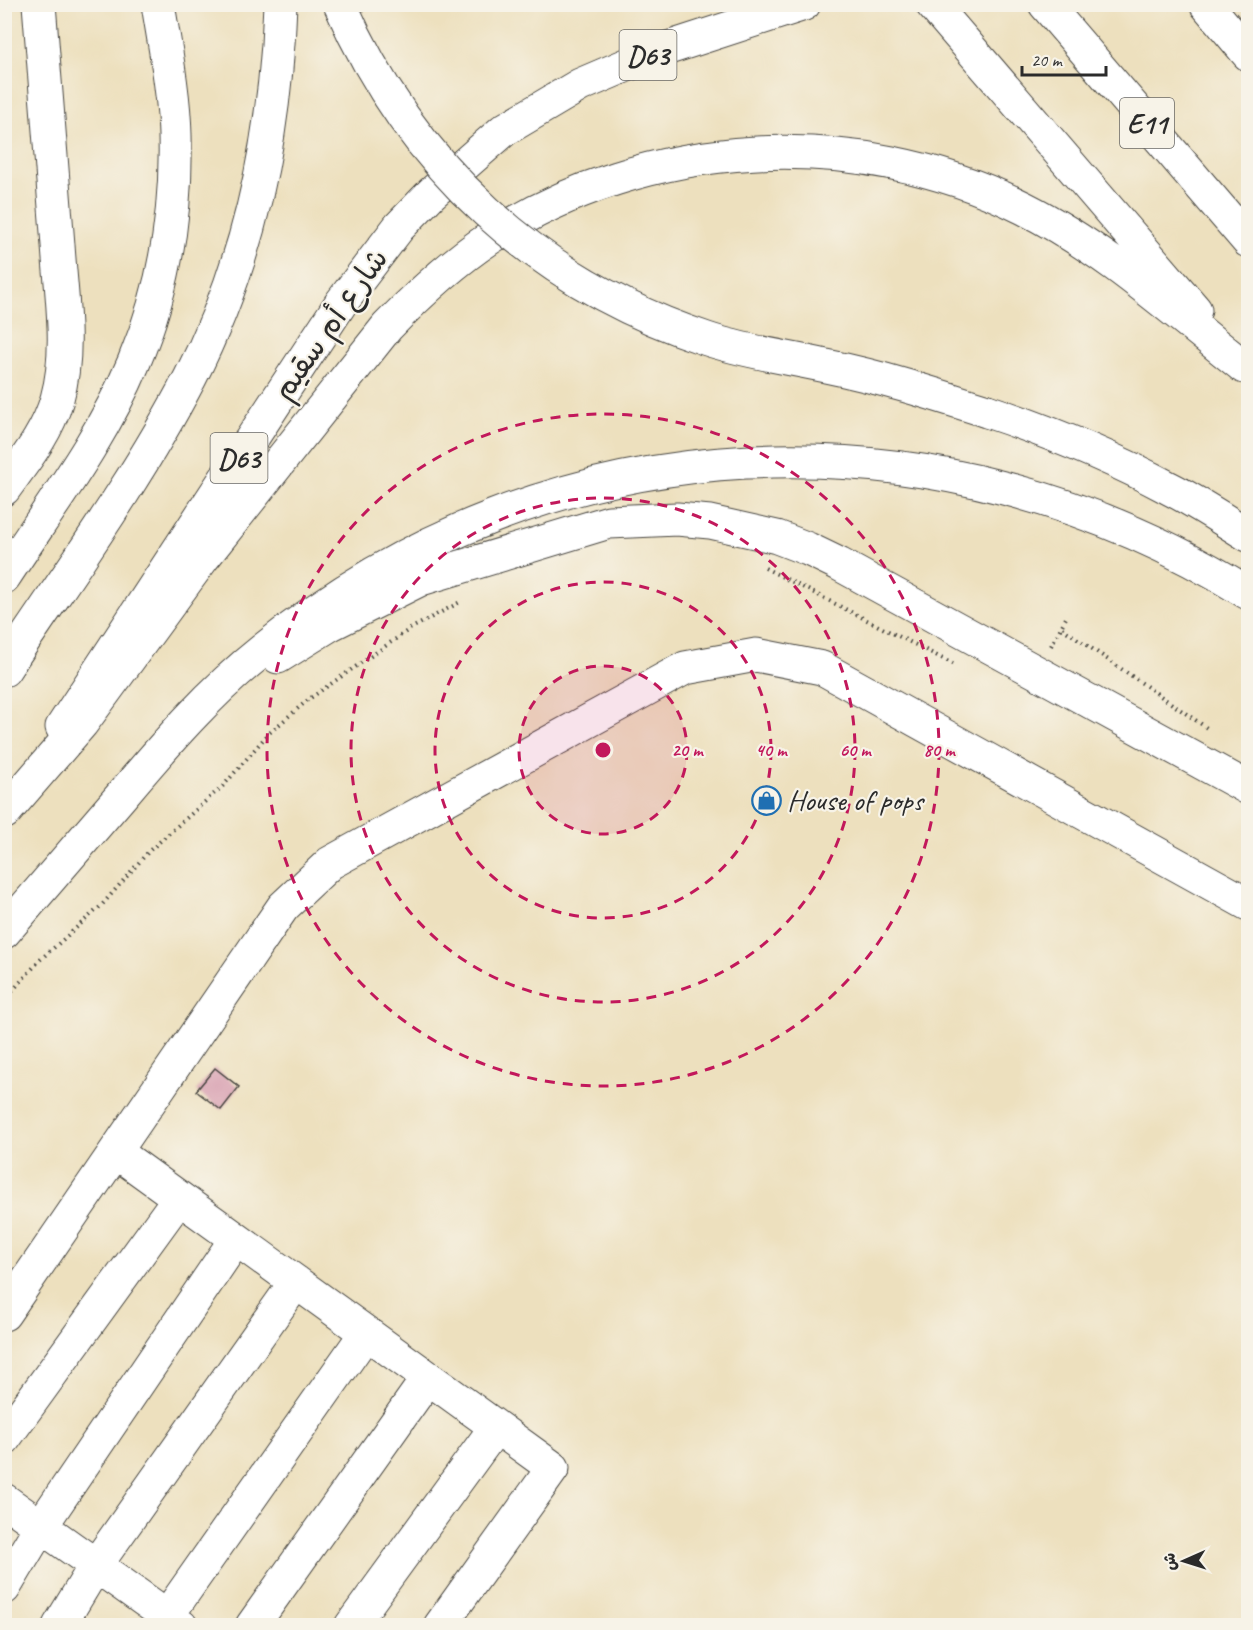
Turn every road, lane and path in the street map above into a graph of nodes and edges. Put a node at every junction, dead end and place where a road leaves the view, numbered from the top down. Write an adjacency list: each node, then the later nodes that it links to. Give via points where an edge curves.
1 (39, 4): 12 (main road, via 64,353 50,419)
2 (158, 4): 15 (main road, via 170,76 175,146 167,250 153,308 134,363 107,415)
3 (280, 4): 21 (main road, D63, via 267,146 254,205 216,320 163,429)
4 (340, 4): 13 (main road, bridge, via 372,69 429,153 509,232 571,276 637,312 707,339 867,375 1035,427 1127,466)
5 (804, 4): 26 (main road, شارع أم سقيم / D63, via 662,50 561,96 504,130 432,193 399,227 341,303)
6 (932, 4): 11 (main road)
7 (1045, 4): 10 (main road, E11)
8 (1206, 4): 9 (main road)
9 (1248, 54)
10 (1248, 241)
11 (1246, 369): 26 (main road, via 1060,227 984,190 943,176 860,157 776,152 691,159 609,180 549,205 490,238 418,295 387,327 196,567 82,723)
12 (4, 489)
13 (1248, 535)
14 (764, 568): 20 (path)
15 (4, 577)
16 (1248, 593): 24 (main road, via 1173,550 1123,527 1072,507 967,478 913,469 804,460 695,466 587,486 535,501 423,546 336,597 263,649 211,695)
17 (470, 596): 29 (path, via 410,628 309,699 268,734 224,785 149,851 102,906 41,959)
18 (1067, 616): 19 (path)
19 (1062, 628): 22 (path); 23 (path)
20 (956, 666)
21 (4, 670)
22 (1036, 672): 24 (main road, via 808,549 777,537 710,522 643,519 609,522 421,579 331,624 268,663); 25 (main road)
23 (1212, 732)
24 (163, 747): 28 (main road)
25 (1248, 788)
26 (5, 813)
27 (1248, 904): 30 (main road, via 822,668 756,655 685,668 330,863 283,907)
28 (4, 932)
29 (4, 1000)
30 (116, 1152): 31 (main road); 34 (main road)
31 (179, 1198): 32 (main road); 38 (main road)
32 (236, 1239): 33 (main road); 40 (main road)
33 (296, 1282): 35 (main road); 41 (main road)
34 (4, 1314)
35 (366, 1333): 36 (main road); 43 (main road)
36 (428, 1377): 37 (main road); 45 (main road)
37 (496, 1426): 46 (main road); 47 (main road, via 553,1468)
38 (4, 1439)
39 (4, 1500): 40 (main road)
40 (41, 1526): 41 (main road); 42 (main road)
41 (96, 1565): 43 (main road); 44 (main road)
42 (4, 1588)
43 (169, 1622)
44 (59, 1626)
45 (252, 1626)
46 (351, 1626)
47 (440, 1626)

